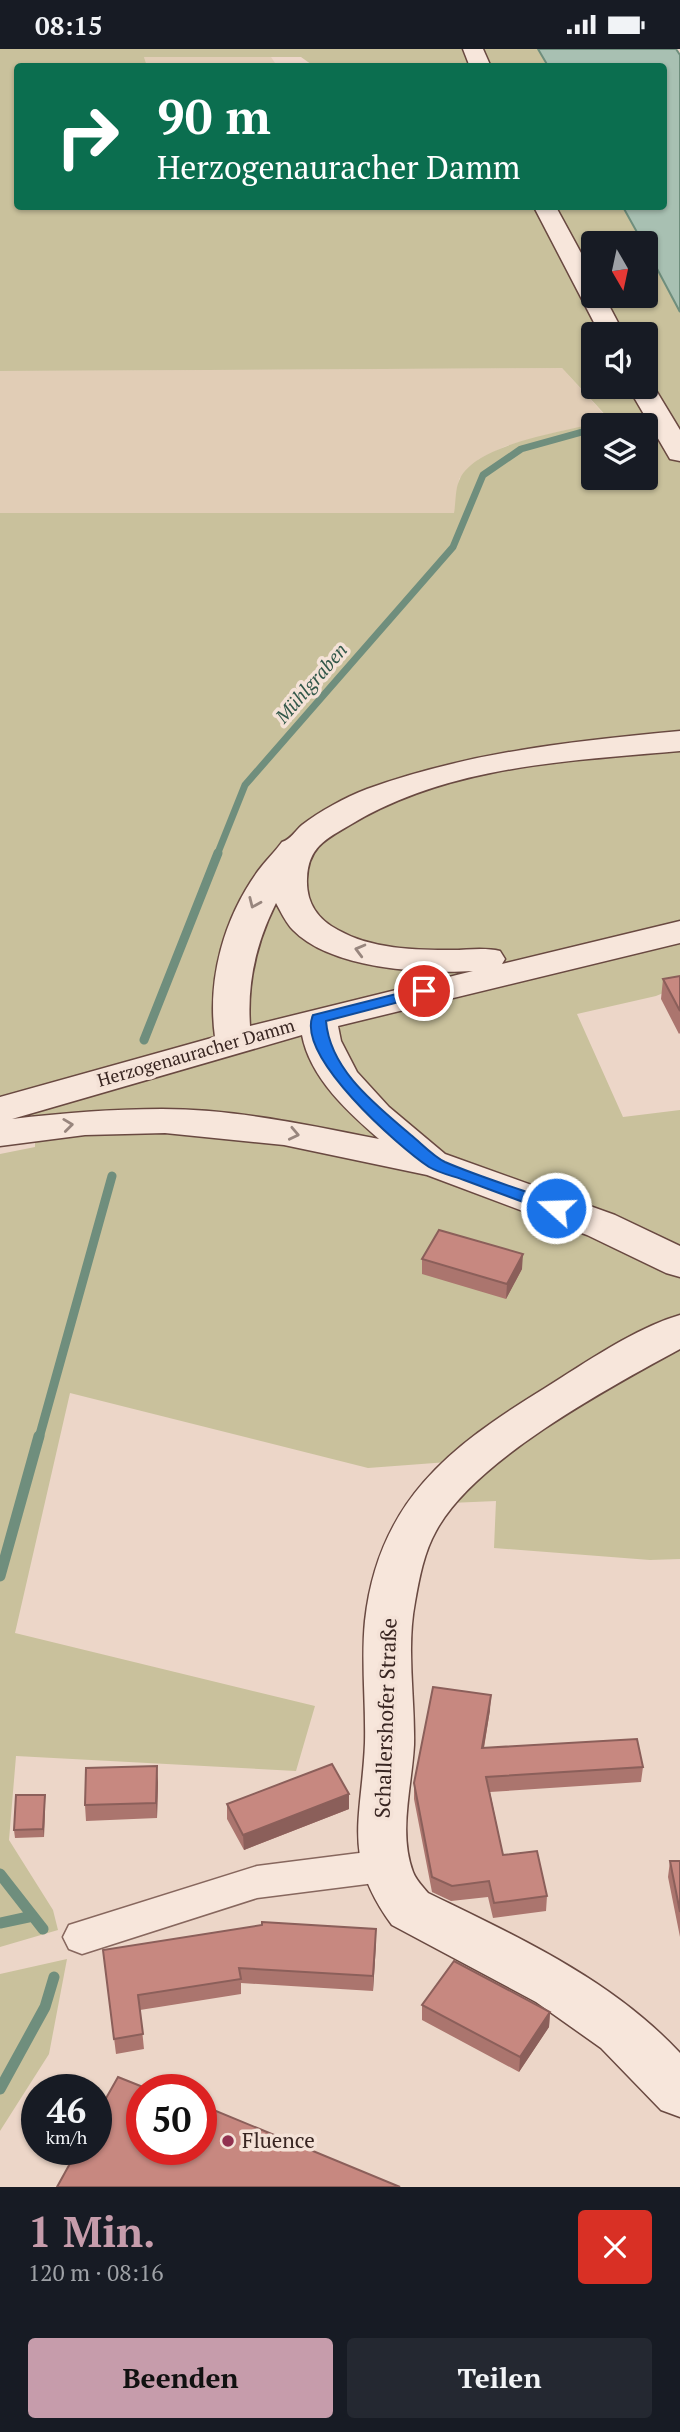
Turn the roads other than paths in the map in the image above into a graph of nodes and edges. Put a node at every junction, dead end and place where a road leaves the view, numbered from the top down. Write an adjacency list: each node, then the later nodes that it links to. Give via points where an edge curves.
1 (547, 210): 2 (main road)
2 (606, 322)
3 (648, 399): 4 (main road)
4 (680, 453)
5 (680, 741): 6 (main road, via 534,757 428,779 344,811)
6 (295, 849): 8 (main road, one-way to 6, via 432,961 356,950 316,931 300,916 290,883); 10 (main road, one-way to 10, via 266,881 242,938 230,980)
7 (680, 932): 8 (main road, Herzogenauracher Damm)
8 (622, 944): 9 (main road, Herzogenauracher Damm)
9 (318, 1019): 10 (main road, Herzogenauracher Damm); 13 (main road, via 322,1042 340,1075 390,1128)
10 (234, 1041): 11 (main road, Herzogenauracher Damm)
11 (0, 1110)
12 (0, 1133): 13 (main road, one-way to 13, via 85,1123 216,1124 284,1132)
13 (436, 1164): 14 (main road, via 601,1224)
14 (680, 1263)
15 (680, 1330): 16 (main road, Schallershofer Straße, via 567,1396 485,1452 433,1499 420,1517 400,1563 391,1608)
16 (383, 1865): 17 (street, via 257,1882); 18 (main road, Schallershofer Straße, via 395,1893 410,1909 580,1999 625,2034)
17 (82, 1937)
18 (680, 2092)

